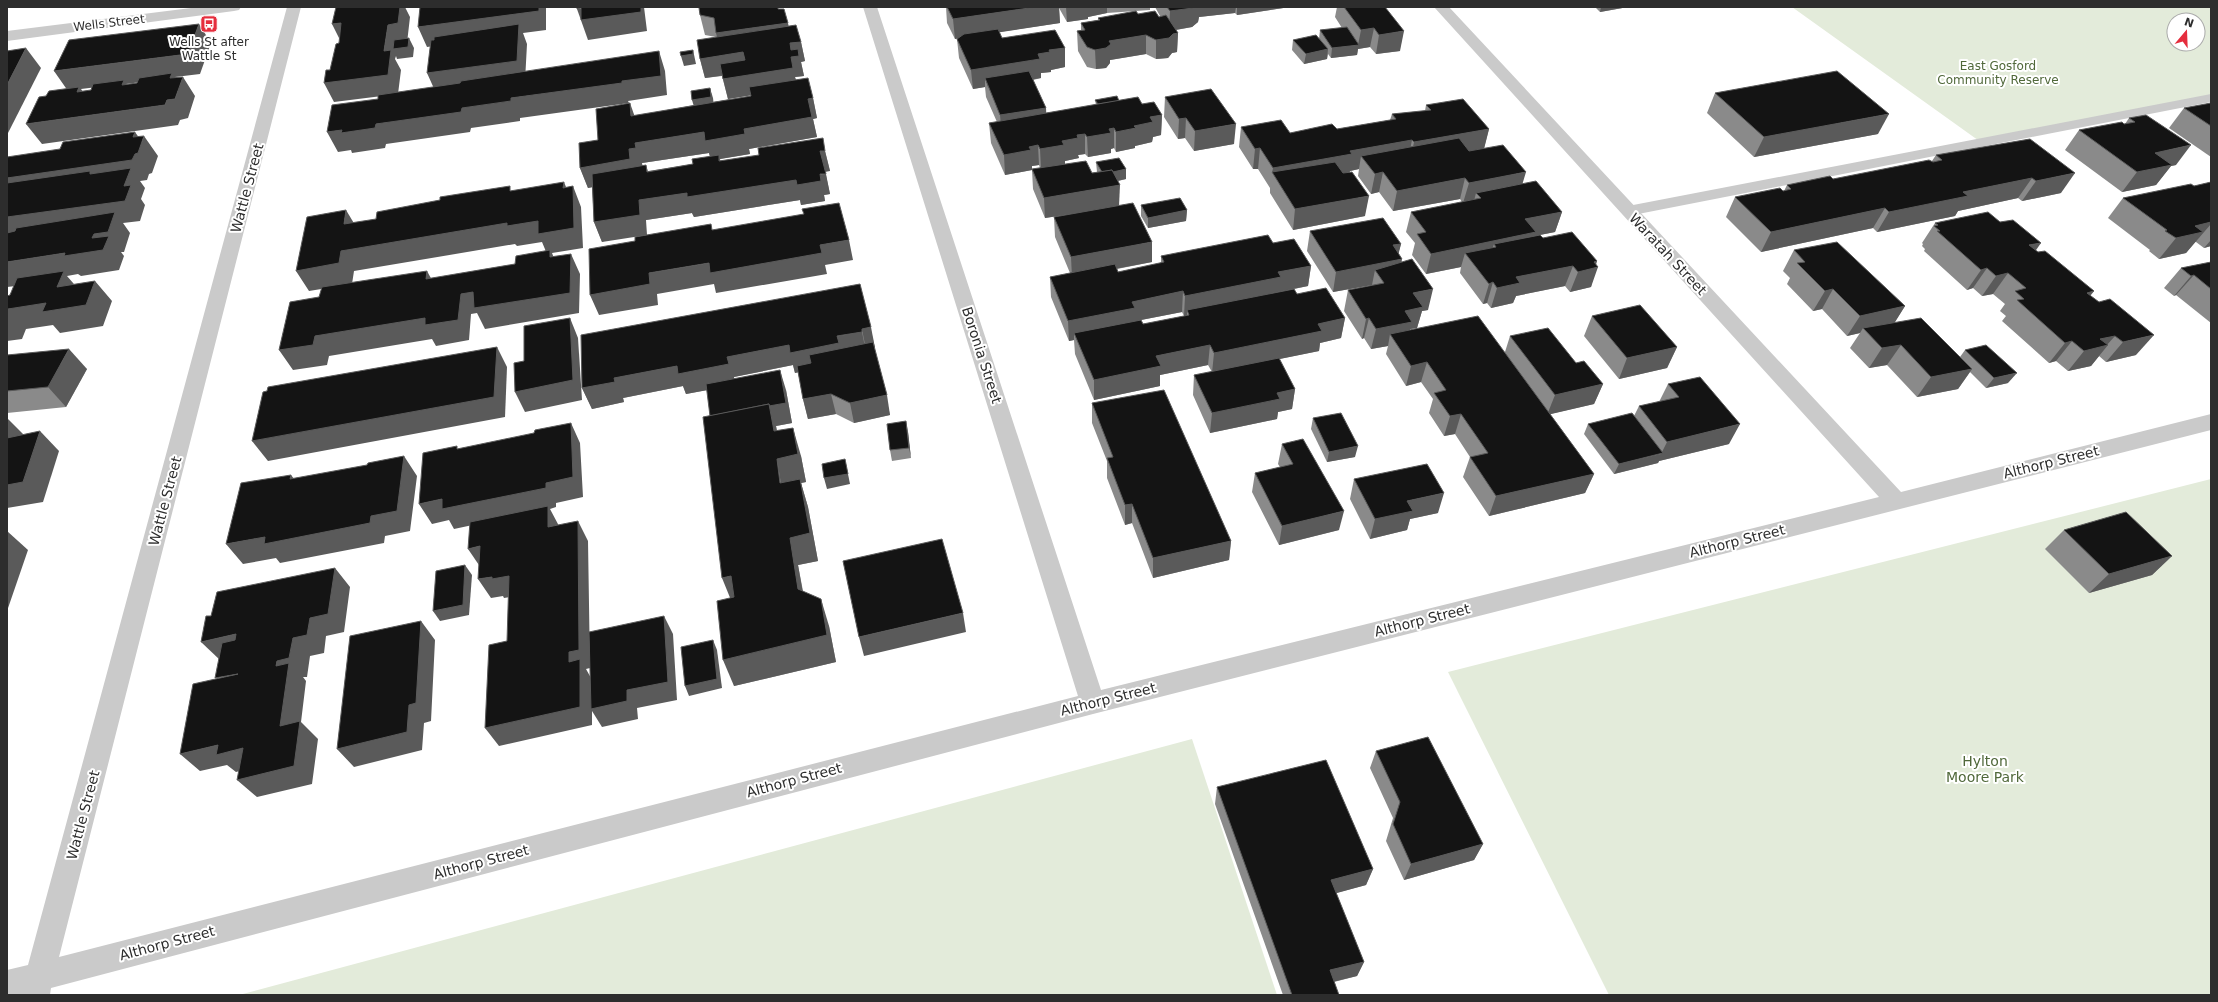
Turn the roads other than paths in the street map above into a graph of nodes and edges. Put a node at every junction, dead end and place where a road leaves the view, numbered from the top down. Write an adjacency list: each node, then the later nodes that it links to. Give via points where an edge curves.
1 (234, 7): 5 (street, Wells Street)
2 (294, 7): 12 (street, Wattle Street)
3 (870, 7): 10 (street, Boronia Street)
4 (1441, 7): 7 (street, Waratah Street)
5 (7, 36)
6 (2211, 98): 7 (lane)
7 (1628, 211): 9 (street, Waratah Street)
8 (2211, 422): 9 (street, Althorp Street)
9 (1896, 501): 10 (street, Althorp Street)
10 (1093, 703): 12 (street, Althorp Street)
11 (7, 985): 12 (street, Althorp Street)
12 (38, 985)

